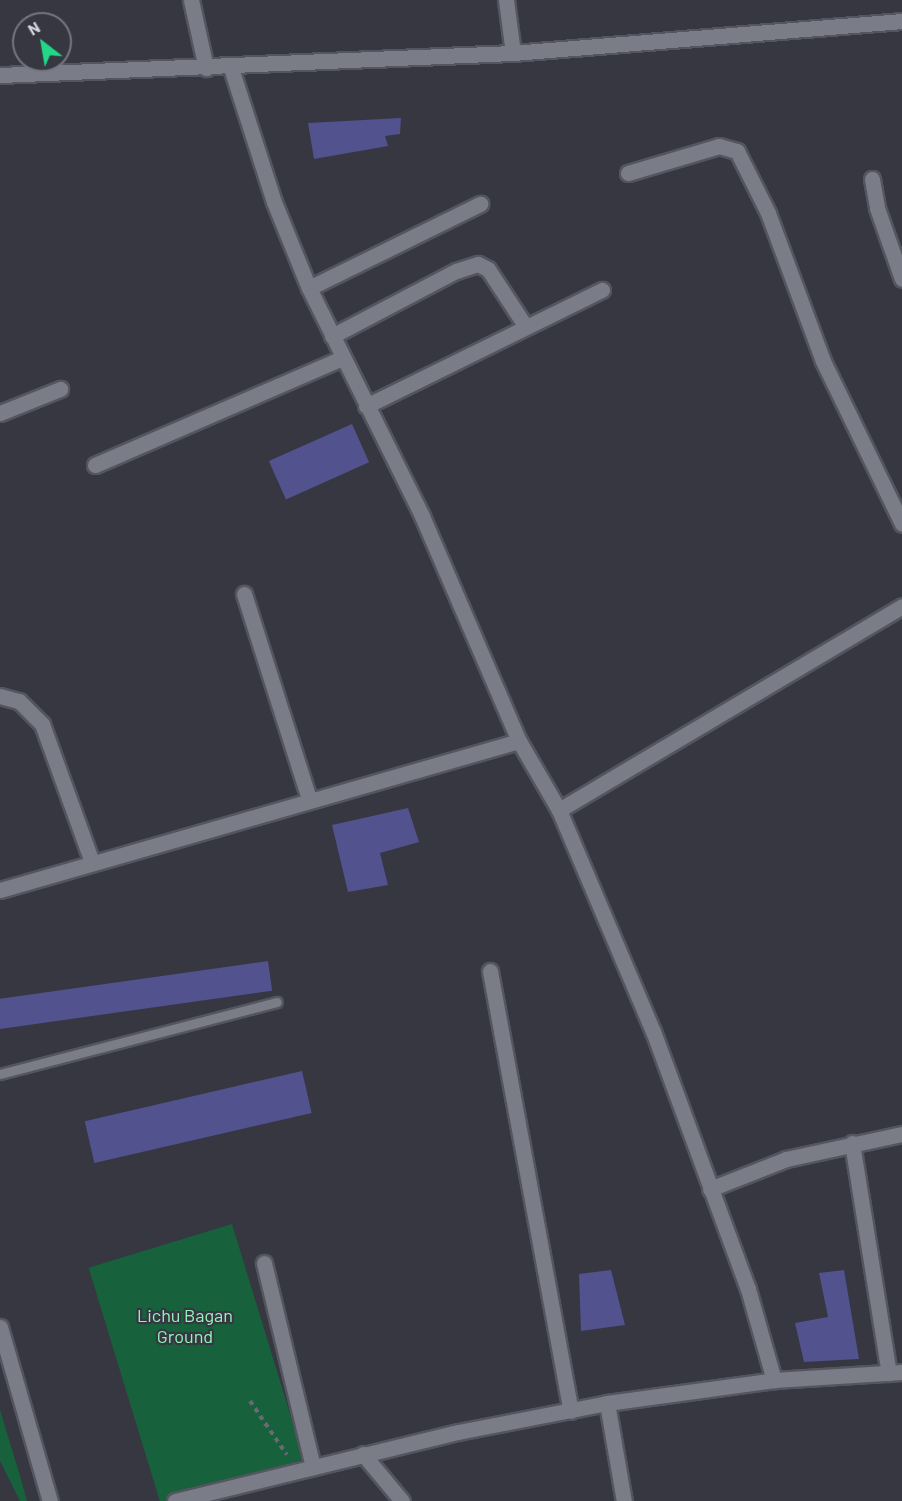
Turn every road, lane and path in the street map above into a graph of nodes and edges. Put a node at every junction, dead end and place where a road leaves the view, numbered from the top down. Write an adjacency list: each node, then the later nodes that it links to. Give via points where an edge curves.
1 (191, 0): 5 (street)
2 (506, 0): 4 (street)
3 (902, 21): 4 (street)
4 (513, 53): 6 (street)
5 (206, 68): 6 (street); 7 (street)
6 (231, 68): 12 (street, via 274,202)
7 (0, 75)
8 (628, 173): 21 (street, via 719,146 737,150 768,213 823,361)
9 (872, 179): 11 (street, via 877,208)
10 (480, 204): 12 (street)
11 (902, 279)
12 (309, 288): 15 (street)
13 (602, 290): 14 (street)
14 (525, 327): 15 (street, via 488,269 478,264 456,271); 18 (street)
15 (332, 336): 16 (street)
16 (342, 358): 18 (street); 20 (street)
17 (60, 389): 19 (street)
18 (366, 406): 25 (street, via 422,516)
19 (0, 413)
20 (94, 465)
21 (902, 524)
22 (244, 594): 26 (street)
23 (902, 606): 27 (street)
24 (0, 696): 28 (street, via 19,701 42,724)
25 (519, 741): 26 (street); 27 (street)
26 (309, 799): 28 (street)
27 (559, 810): 35 (street, via 653,1031)
28 (92, 862): 29 (street)
29 (0, 890)
30 (490, 971): 42 (street)
31 (277, 1002): 32 (lane)
32 (0, 1074)
33 (902, 1134): 34 (street)
34 (852, 1143): 35 (street, via 786,1159); 38 (street)
35 (710, 1189): 39 (street, via 748,1288)
36 (264, 1263): 44 (street)
37 (0, 1327): 46 (street)
38 (896, 1372): 39 (street)
39 (774, 1380): 41 (street)
40 (250, 1401): 45 (path)
41 (606, 1403): 42 (street); 49 (street)
42 (571, 1411): 43 (street)
43 (363, 1454): 44 (street); 48 (street)
44 (313, 1467): 45 (street)
45 (297, 1471): 47 (street)
46 (50, 1501)
47 (175, 1501)
48 (402, 1501)
49 (624, 1501)

